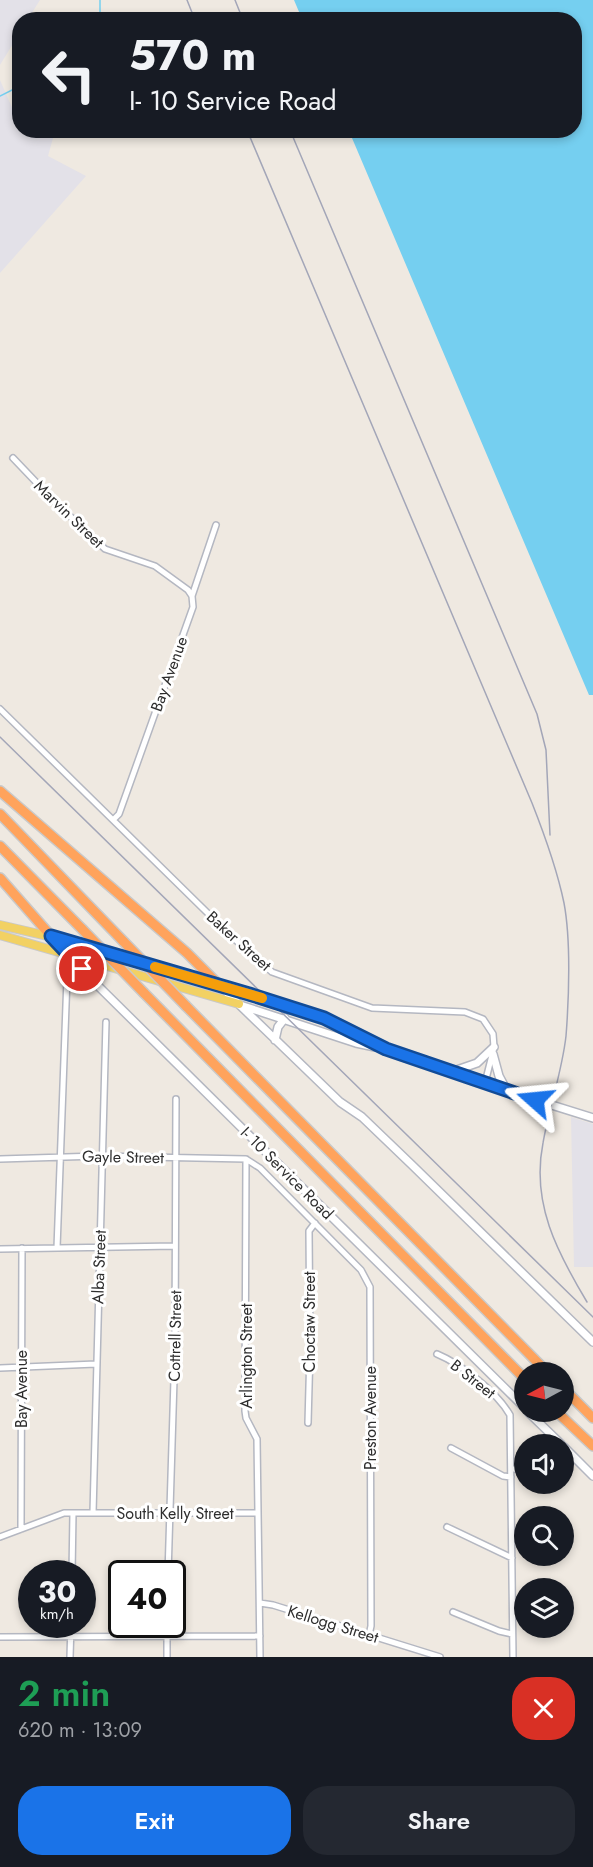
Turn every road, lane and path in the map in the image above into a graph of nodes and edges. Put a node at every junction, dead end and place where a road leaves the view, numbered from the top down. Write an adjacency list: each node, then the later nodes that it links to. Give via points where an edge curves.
1 (13, 458): 3 (street, Marvin Street, via 105,549 155,566)
2 (216, 525): 3 (street, Bay Avenue)
3 (192, 596): 7 (street, Bay Avenue, via 193,607 119,814)
4 (0, 709): 7 (street, Baker Street)
5 (0, 791): 15 (highway)
6 (0, 814): 40 (highway, bridge)
7 (113, 820): 21 (street, Baker Street, via 272,972 372,1008 476,1015 489,1026)
8 (0, 846): 44 (highway, bridge)
9 (0, 878): 12 (highway)
10 (0, 925): 12 (main road)
11 (0, 935): 13 (main road)
12 (51, 936): 13 (main road, I- 10 Service Road); 15 (main road)
13 (68, 954): 16 (main road); 45 (main road, I- 10 Service Road)
14 (67, 978): 28 (street)
15 (220, 986): 16 (main road); 20 (main road, via 324,1018)
16 (239, 1004): 17 (main road); 19 (main road)
17 (285, 1018): 19 (main road); 20 (main road, via 356,1043)
18 (106, 1022): 27 (street, Alba Street)
19 (274, 1040): 38 (main road, via 340,1102 362,1117)
20 (386, 1049): 22 (main road)
21 (494, 1050): 22 (main road, via 477,1063); 23 (street); 24 (main road)
22 (451, 1072): 23 (main road)
23 (485, 1083): 24 (main road)
24 (507, 1092): 26 (main road)
25 (176, 1099): 29 (street, Cottrell Street)
26 (593, 1118)
27 (102, 1156): 28 (street, Gayle Street); 29 (street, Gayle Street); 34 (street, Alba Street)
28 (60, 1158): 30 (street, Gayle Street); 36 (street)
29 (176, 1158): 31 (street, Gayle Street); 33 (street, Cottrell Street)
30 (0, 1159)
31 (246, 1159): 32 (street, Preston Avenue); 62 (street, Arlington Street, via 245,1411 257,1439)
32 (315, 1223): 50 (street, Choctaw Street, via 309,1231); 72 (street, Preston Avenue, via 361,1270 370,1287)
33 (175, 1246): 34 (street); 59 (street, Cottrell Street)
34 (100, 1247): 36 (street); 41 (street, Alba Street)
35 (22, 1248): 36 (street); 37 (street); 42 (street, Bay Avenue)
36 (57, 1248)
37 (0, 1249)
38 (593, 1342)
39 (437, 1354): 55 (street, B Street, via 495,1395 506,1408 512,1421)
40 (537, 1362)
41 (96, 1364): 42 (street); 61 (street, Alba Street)
42 (21, 1367): 43 (street); 64 (street, Bay Avenue)
43 (0, 1368)
44 (514, 1368)
45 (514, 1397)
46 (574, 1399): 47 (highway)
47 (593, 1418)
48 (539, 1422): 51 (main road, I- 10 Service Road)
49 (568, 1422): 52 (highway)
50 (308, 1423)
51 (551, 1434)
52 (593, 1446)
53 (452, 1448): 58 (street)
54 (574, 1457): 57 (main road, I- 10 Service Road)
55 (511, 1470): 56 (street); 58 (street)
56 (514, 1470)
57 (593, 1476)
58 (511, 1477): 66 (street)
59 (170, 1512): 61 (street, South Kelly Street); 62 (street, South Kelly Street); 68 (street, Cottrell Street)
60 (73, 1513): 61 (street, South Kelly Street); 64 (street, South Kelly Street, via 59,1514); 67 (street)
61 (93, 1513)
62 (258, 1513): 69 (street, Arlington Street)
63 (447, 1527): 66 (street)
64 (21, 1530): 65 (street, South Kelly Street)
65 (0, 1537)
66 (512, 1558): 71 (street)
67 (72, 1560)
68 (168, 1560)
69 (260, 1603): 72 (street, Kellogg Street); 74 (street, Arlington Street)
70 (453, 1612): 71 (street)
71 (512, 1634): 83 (street)
72 (369, 1635): 82 (street, Kellogg Street)
73 (186, 1636): 74 (street)
74 (260, 1636): 81 (street, Arlington Street)
75 (0, 1637): 76 (street)
76 (18, 1637)
77 (71, 1638): 79 (street)
78 (167, 1638): 80 (street)
79 (70, 1657)
80 (167, 1657)
81 (260, 1657)
82 (440, 1657)
83 (513, 1657)

